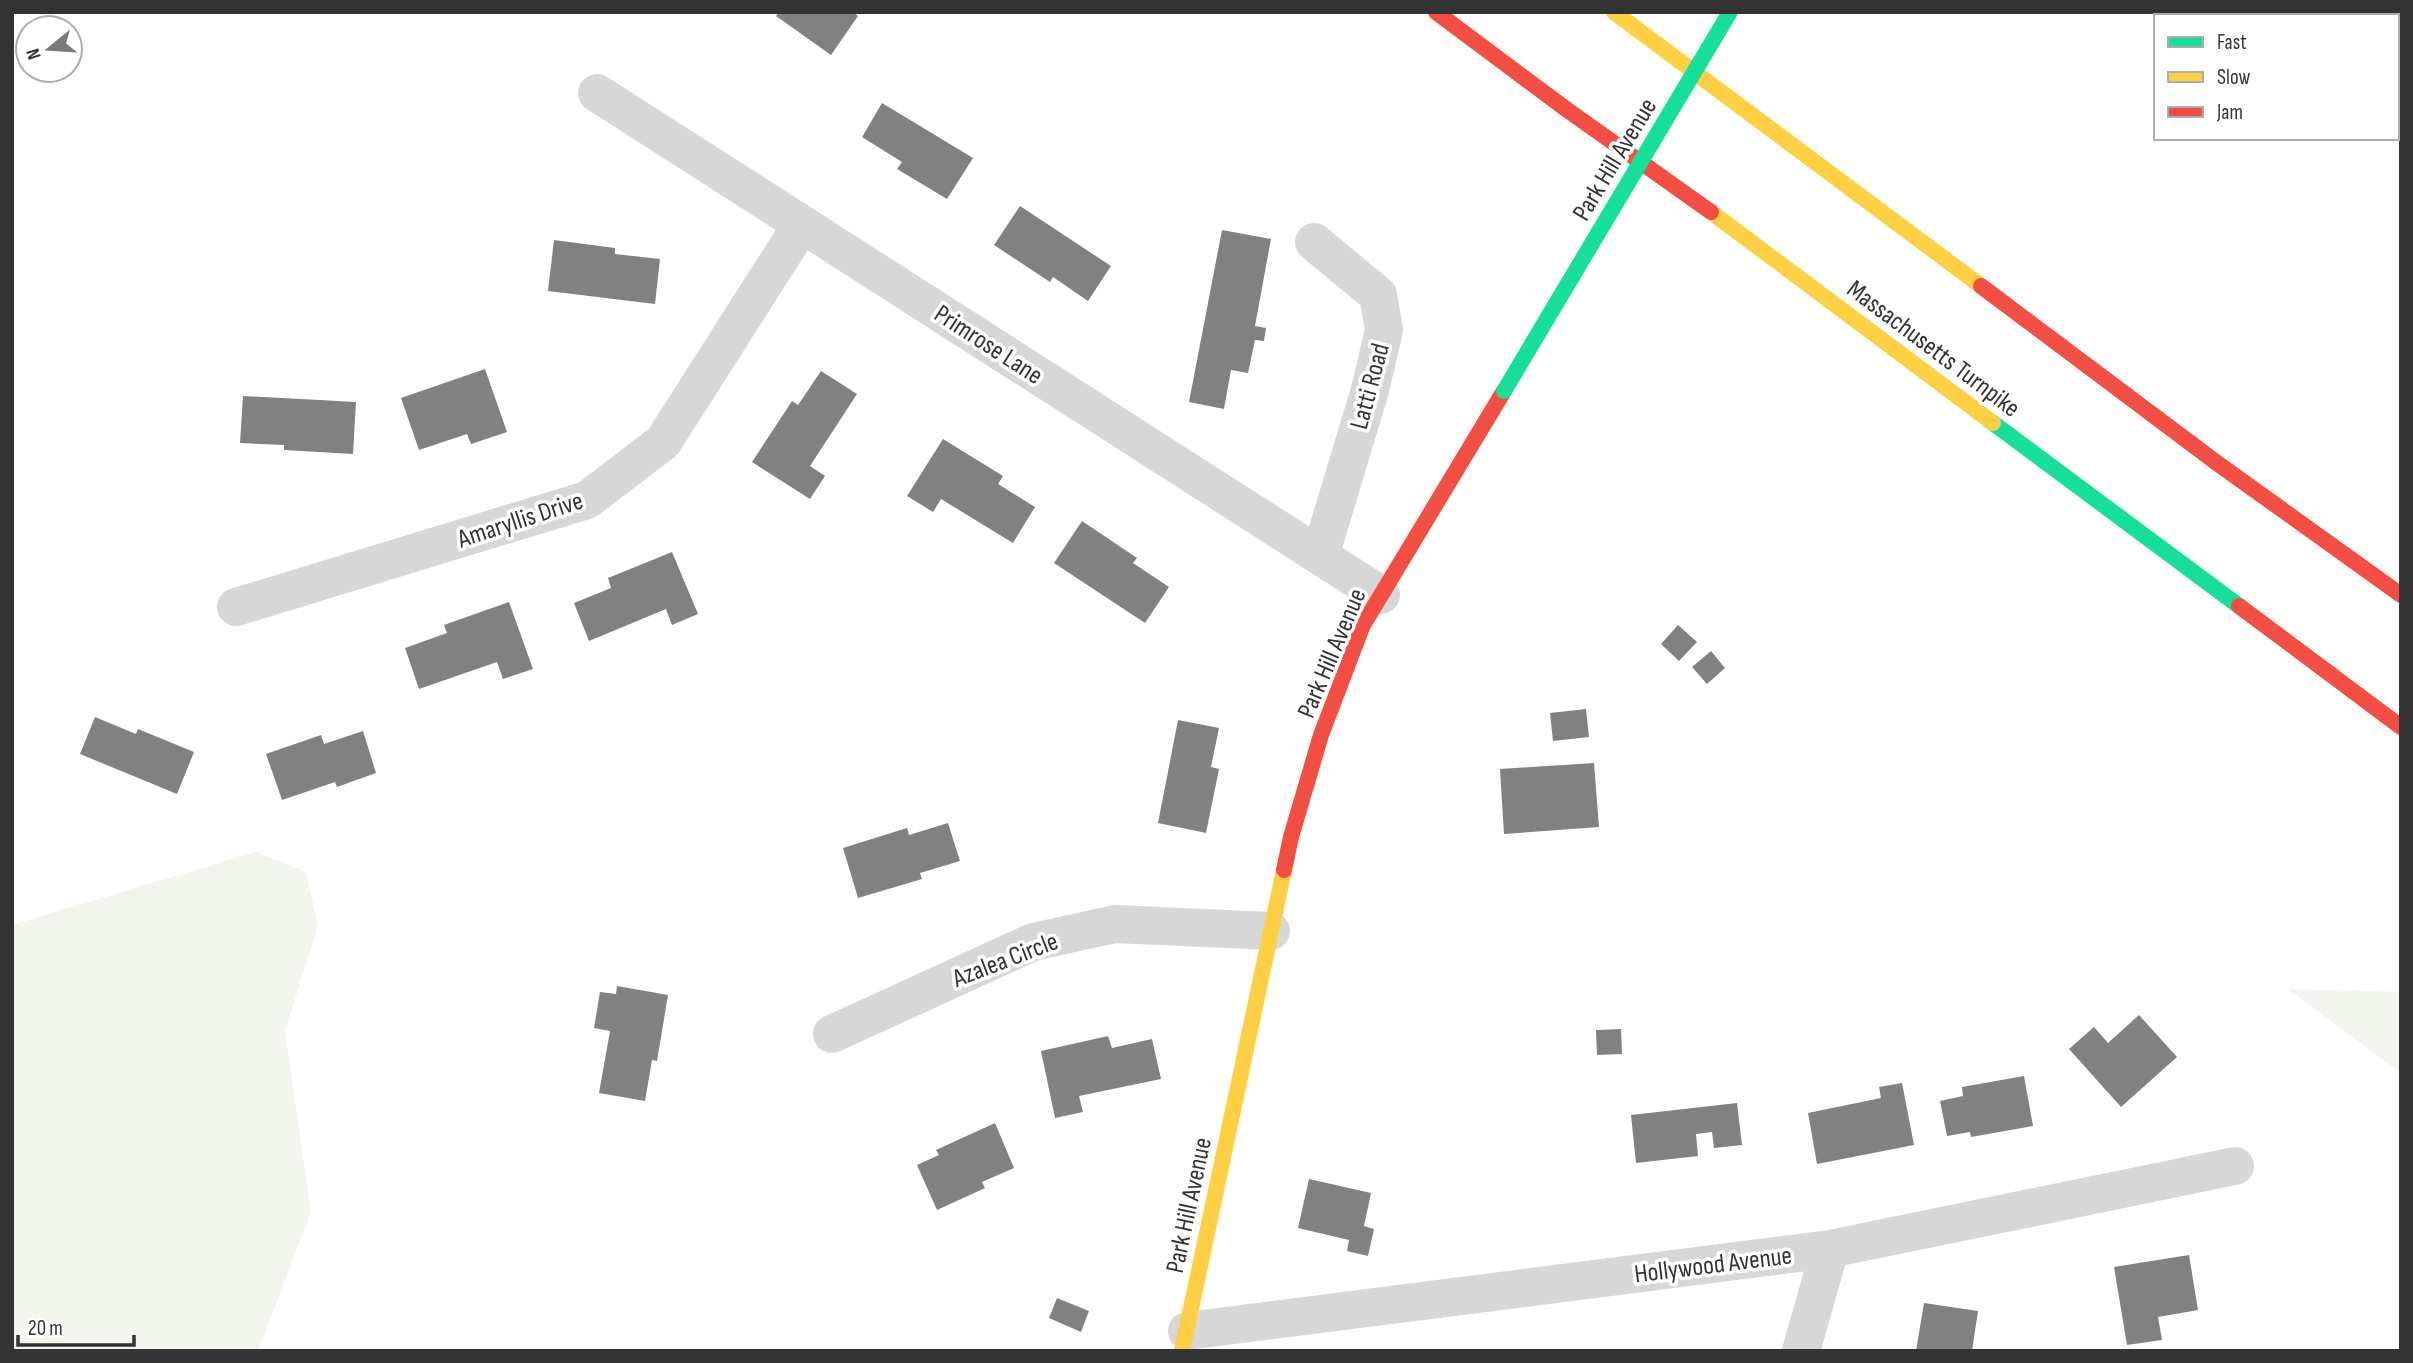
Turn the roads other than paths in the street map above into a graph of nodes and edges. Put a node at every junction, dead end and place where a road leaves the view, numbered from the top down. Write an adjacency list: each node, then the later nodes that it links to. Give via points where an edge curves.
1 (1436, 12): 11 (main road, Massachusetts Turnpike)
2 (1614, 12): 9 (main road, via 2206,455)
3 (1730, 12): 8 (main road, Park Hill Avenue, bridge)
4 (597, 93): 5 (street, Primrose Lane)
5 (802, 224): 7 (street, Primrose Lane); 10 (street, Amaryllis Drive, via 663,442 587,500)
6 (1314, 242): 7 (street, Latti Road, via 1378,295 1384,330)
7 (1320, 556): 8 (street, Primrose Lane)
8 (1381, 595): 12 (main road, Park Hill Avenue, via 1363,625 1321,735)
9 (2401, 595)
10 (236, 607)
11 (2401, 727)
12 (1271, 931): 13 (street, Azalea Circle, via 1115,924 1033,942); 16 (main road, Park Hill Avenue)
13 (832, 1034)
14 (2235, 1166): 15 (street, Hollywood Avenue)
15 (1830, 1249): 16 (street, Hollywood Avenue); 17 (street)
16 (1184, 1341)
17 (1801, 1351)

